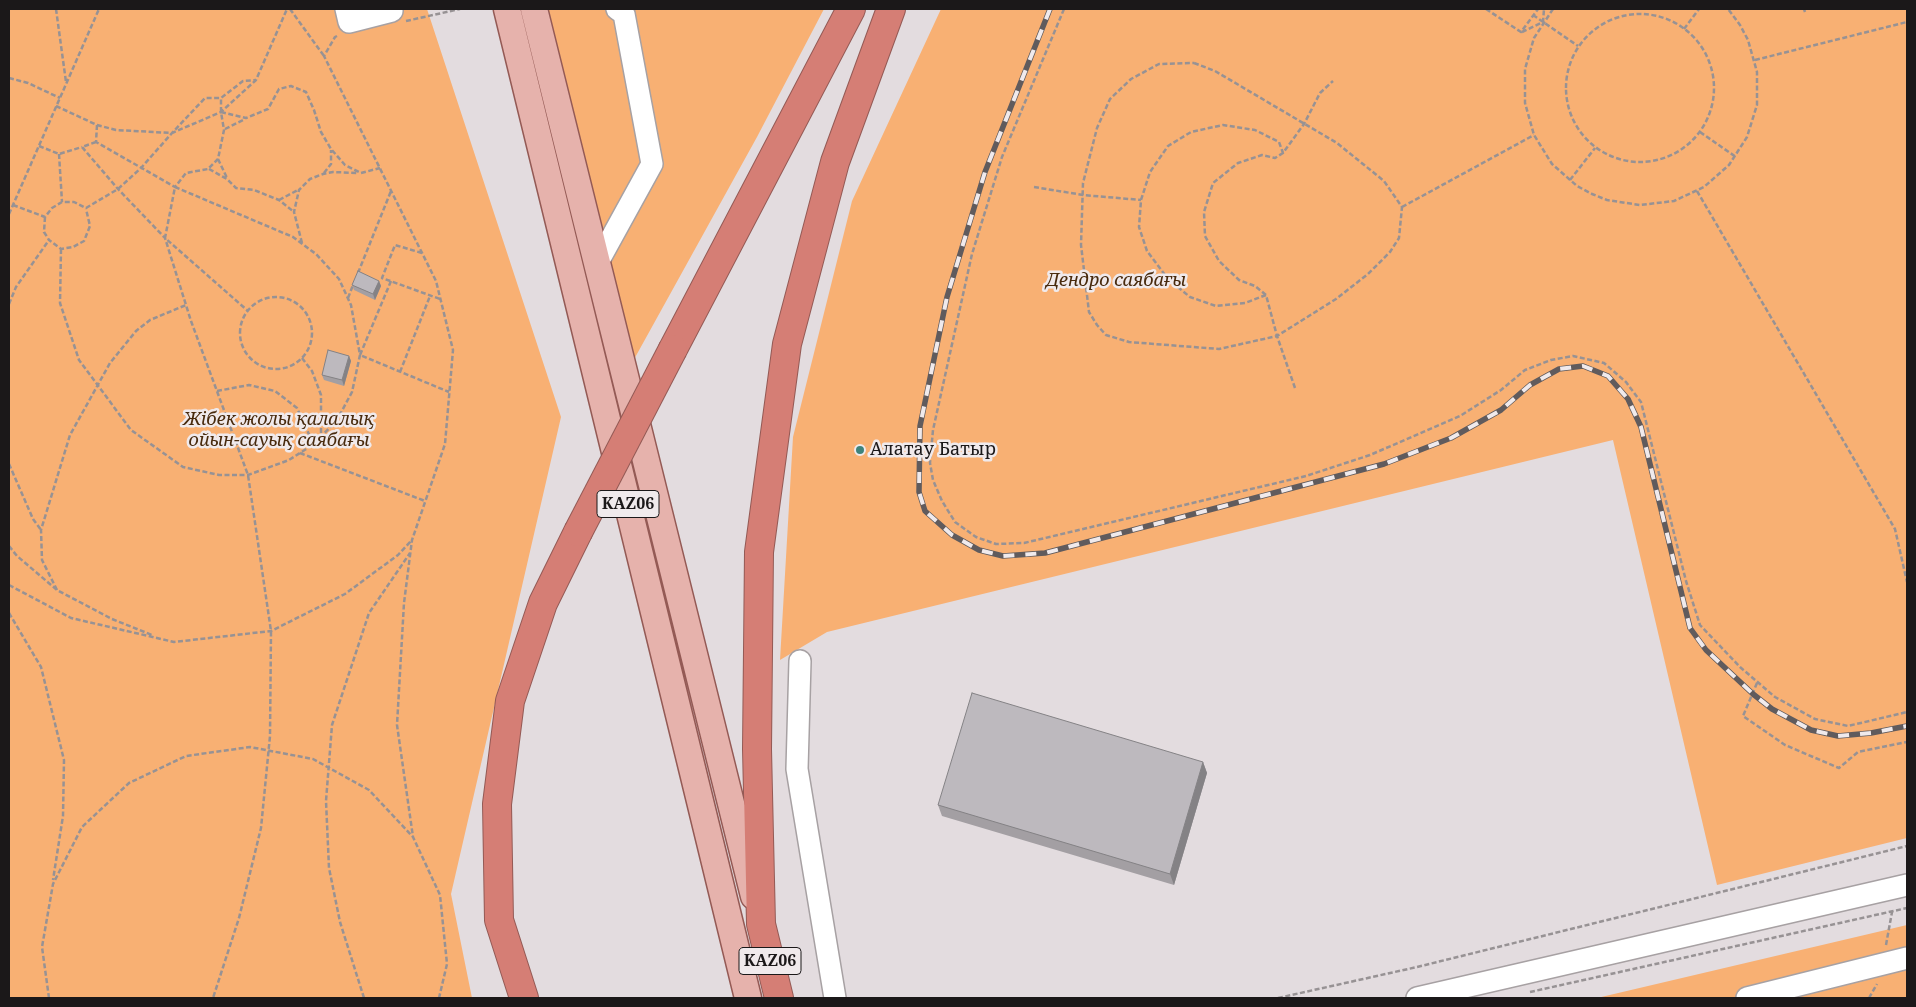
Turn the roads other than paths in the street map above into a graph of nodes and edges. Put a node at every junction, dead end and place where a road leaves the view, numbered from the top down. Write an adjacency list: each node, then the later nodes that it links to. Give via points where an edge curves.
1 (346, 9): 7 (street, via 349,22 392,11)
2 (507, 9): 15 (main road, KАZ06)
3 (534, 9): 8 (main road, KАZ06)
4 (617, 9): 8 (street, via 624,14 652,164)
5 (851, 9): 14 (highway, KАZ06, bridge, via 543,603 510,701 497,804 500,920)
6 (891, 9): 11 (highway, KАZ06, via 835,162 786,344 759,552 757,749)
7 (397, 15)
8 (597, 264): 11 (main road, KАZ06)
9 (800, 661): 17 (street, via 797,769)
10 (1907, 885): 13 (street)
11 (761, 924): 16 (highway, KАZ06)
12 (1907, 958): 18 (street)
13 (1425, 997)
14 (524, 998)
15 (748, 998)
16 (779, 998)
17 (835, 998)
18 (1747, 998)

